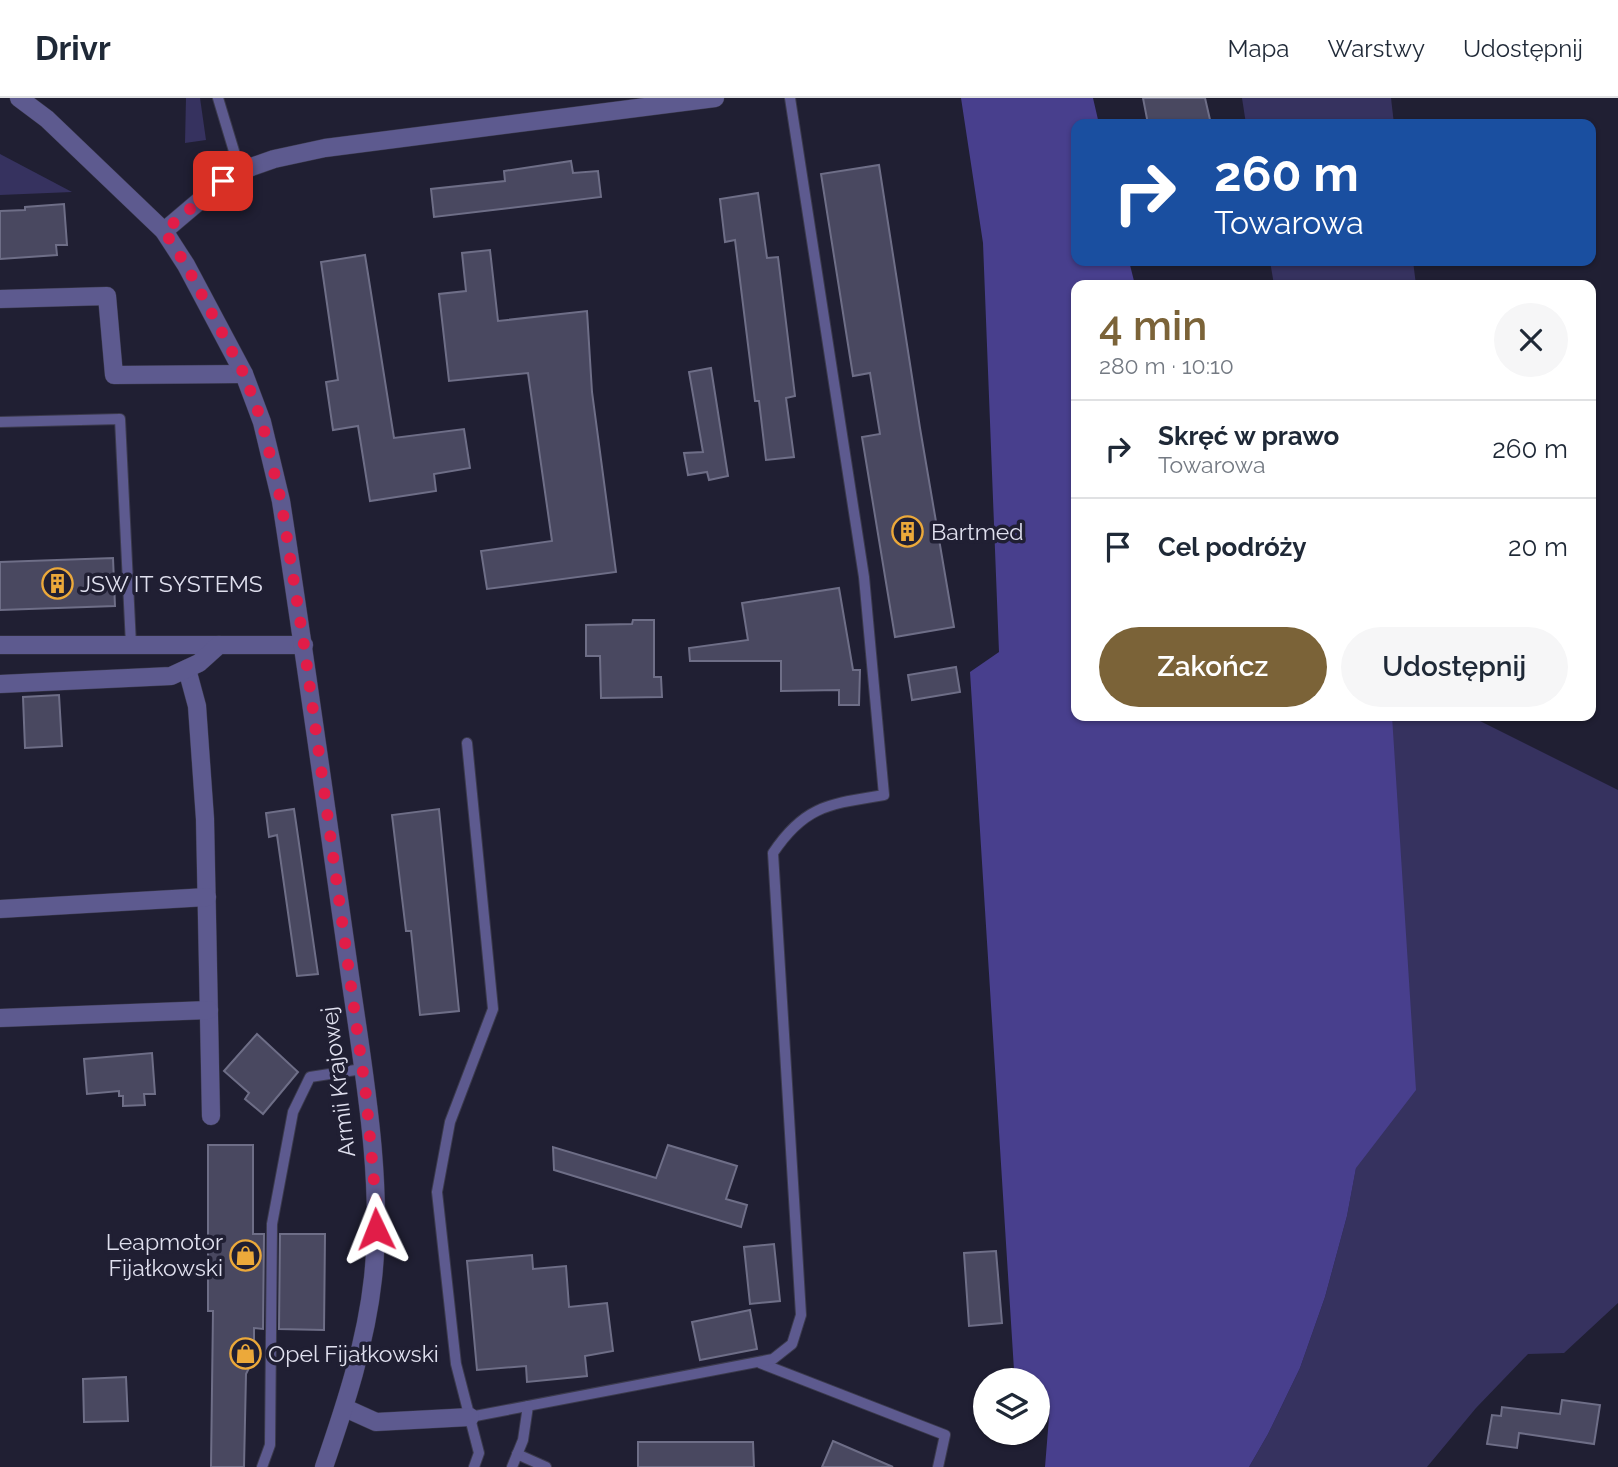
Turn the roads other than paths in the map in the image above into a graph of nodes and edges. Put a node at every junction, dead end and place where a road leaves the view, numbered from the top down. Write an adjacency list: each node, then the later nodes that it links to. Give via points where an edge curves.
1 (19, 98): 6 (street, Armii Krajowej)
2 (218, 98): 5 (lane)
3 (715, 98): 5 (street, via 325,148)
4 (790, 98): 23 (lane, via 864,577 884,794 813,811 788,831 773,853 801,1315 792,1344 773,1359)
5 (240, 171): 6 (street)
6 (164, 231): 8 (street, Armii Krajowej)
7 (0, 299): 8 (street, via 107,296 114,375)
8 (244, 374): 13 (street, Armii Krajowej, via 262,422 281,501)
9 (0, 422): 11 (lane, via 120,419)
10 (0, 645): 11 (street)
11 (131, 645): 12 (street)
12 (219, 645): 13 (street); 14 (street)
13 (304, 645): 21 (street, Armii Krajowej)
14 (187, 669): 15 (street, via 171,676); 17 (street, via 197,706)
15 (0, 684)
16 (467, 743): 26 (lane, via 493,1009 450,1122 437,1192 456,1364)
17 (207, 897): 18 (street); 19 (street)
18 (0, 909)
19 (209, 1010): 20 (street); 22 (street)
20 (0, 1018)
21 (362, 1069): 25 (street, Armii Krajowej, via 376,1244 367,1320); 28 (lane, via 310,1077 293,1112 272,1224 270,1445)
22 (211, 1116)
23 (758, 1362): 24 (lane); 33 (lane, via 945,1434)
24 (528, 1406): 26 (lane); 27 (lane)
25 (345, 1408): 26 (street, via 376,1422); 29 (street, Armii Krajowej)
26 (470, 1417): 30 (lane, via 479,1453)
27 (517, 1454): 31 (lane); 32 (lane)
28 (262, 1467)
29 (324, 1467)
30 (474, 1467)
31 (512, 1467)
32 (546, 1467)
33 (938, 1467)

